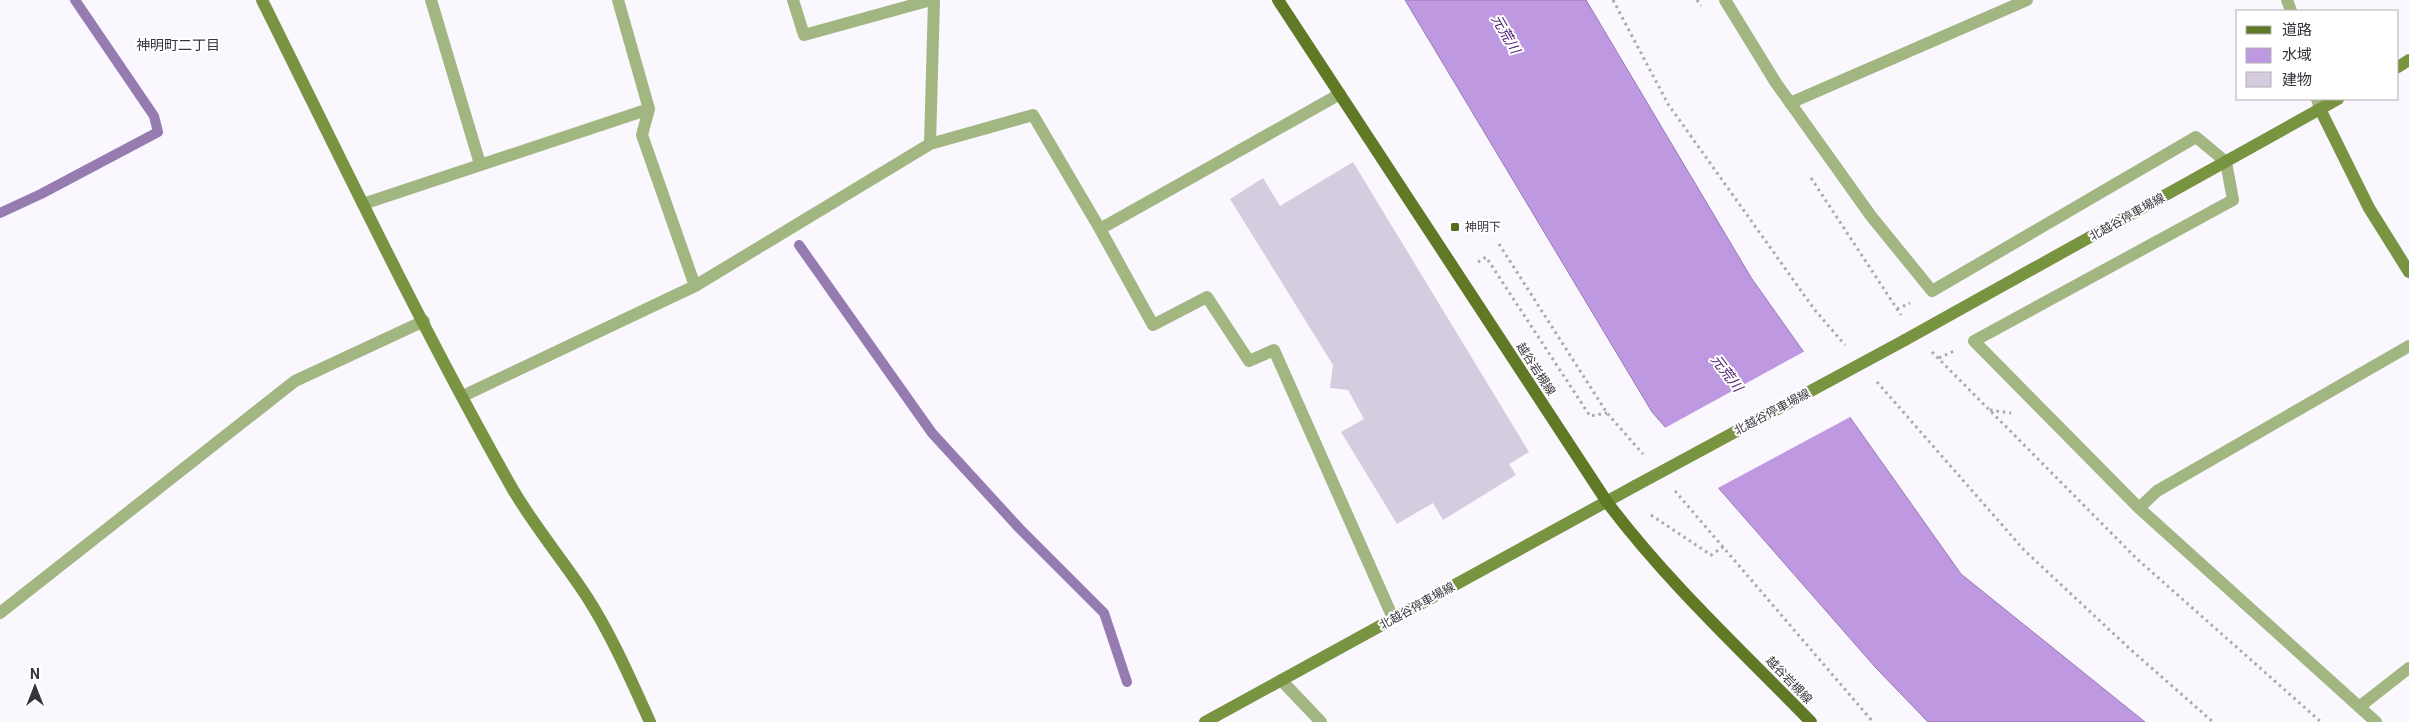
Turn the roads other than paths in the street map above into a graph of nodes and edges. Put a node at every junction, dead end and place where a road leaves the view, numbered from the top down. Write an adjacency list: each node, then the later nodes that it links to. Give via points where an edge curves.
1 (262, 0): 17 (main road)
2 (431, 0): 16 (street)
3 (618, 0): 13 (street)
4 (793, 0): 5 (street, via 804,36)
5 (932, 0): 14 (street)
6 (1278, 0): 9 (main road, 越谷岩槻線)
7 (1724, 0): 11 (street)
8 (2028, 0): 11 (street)
9 (1340, 94): 18 (street); 24 (main road, 越谷岩槻線)
10 (2334, 100): 12 (main road, 北越谷停車場線)
11 (1790, 103): 15 (street, via 1871,216 1932,291 2196,137)
12 (2318, 104): 15 (main road, 北越谷停車場線); 19 (main road, via 2369,208)
13 (649, 109): 16 (street); 20 (street, via 642,134)
14 (930, 144): 18 (street, via 1033,115); 20 (street)
15 (2226, 162): 24 (main road, 北越谷停車場線, bridge); 25 (street, via 2234,200 1974,341)
16 (480, 164): 17 (street)
17 (363, 204): 21 (main road)
18 (1100, 228): 27 (street, via 1153,325 1207,297 1249,361 1274,350)
19 (2409, 272)
20 (695, 286): 23 (street)
21 (424, 321): 23 (main road); 26 (street, via 295,380)
22 (2409, 346): 25 (street, via 2157,491)
23 (463, 396): 31 (main road, via 514,490 588,598)
24 (1607, 502): 27 (main road, 北越谷停車場線); 34 (main road, 越谷岩槻線, via 1660,566)
25 (2138, 508): 30 (street)
26 (0, 613)
27 (1394, 618): 29 (main road, 北越谷停車場線)
28 (2409, 668): 30 (street)
29 (1281, 680): 32 (main road, 北越谷停車場線); 33 (street)
30 (2359, 707): 35 (street)
31 (650, 722)
32 (1205, 722)
33 (1321, 722)
34 (1811, 722)
35 (2376, 722)

